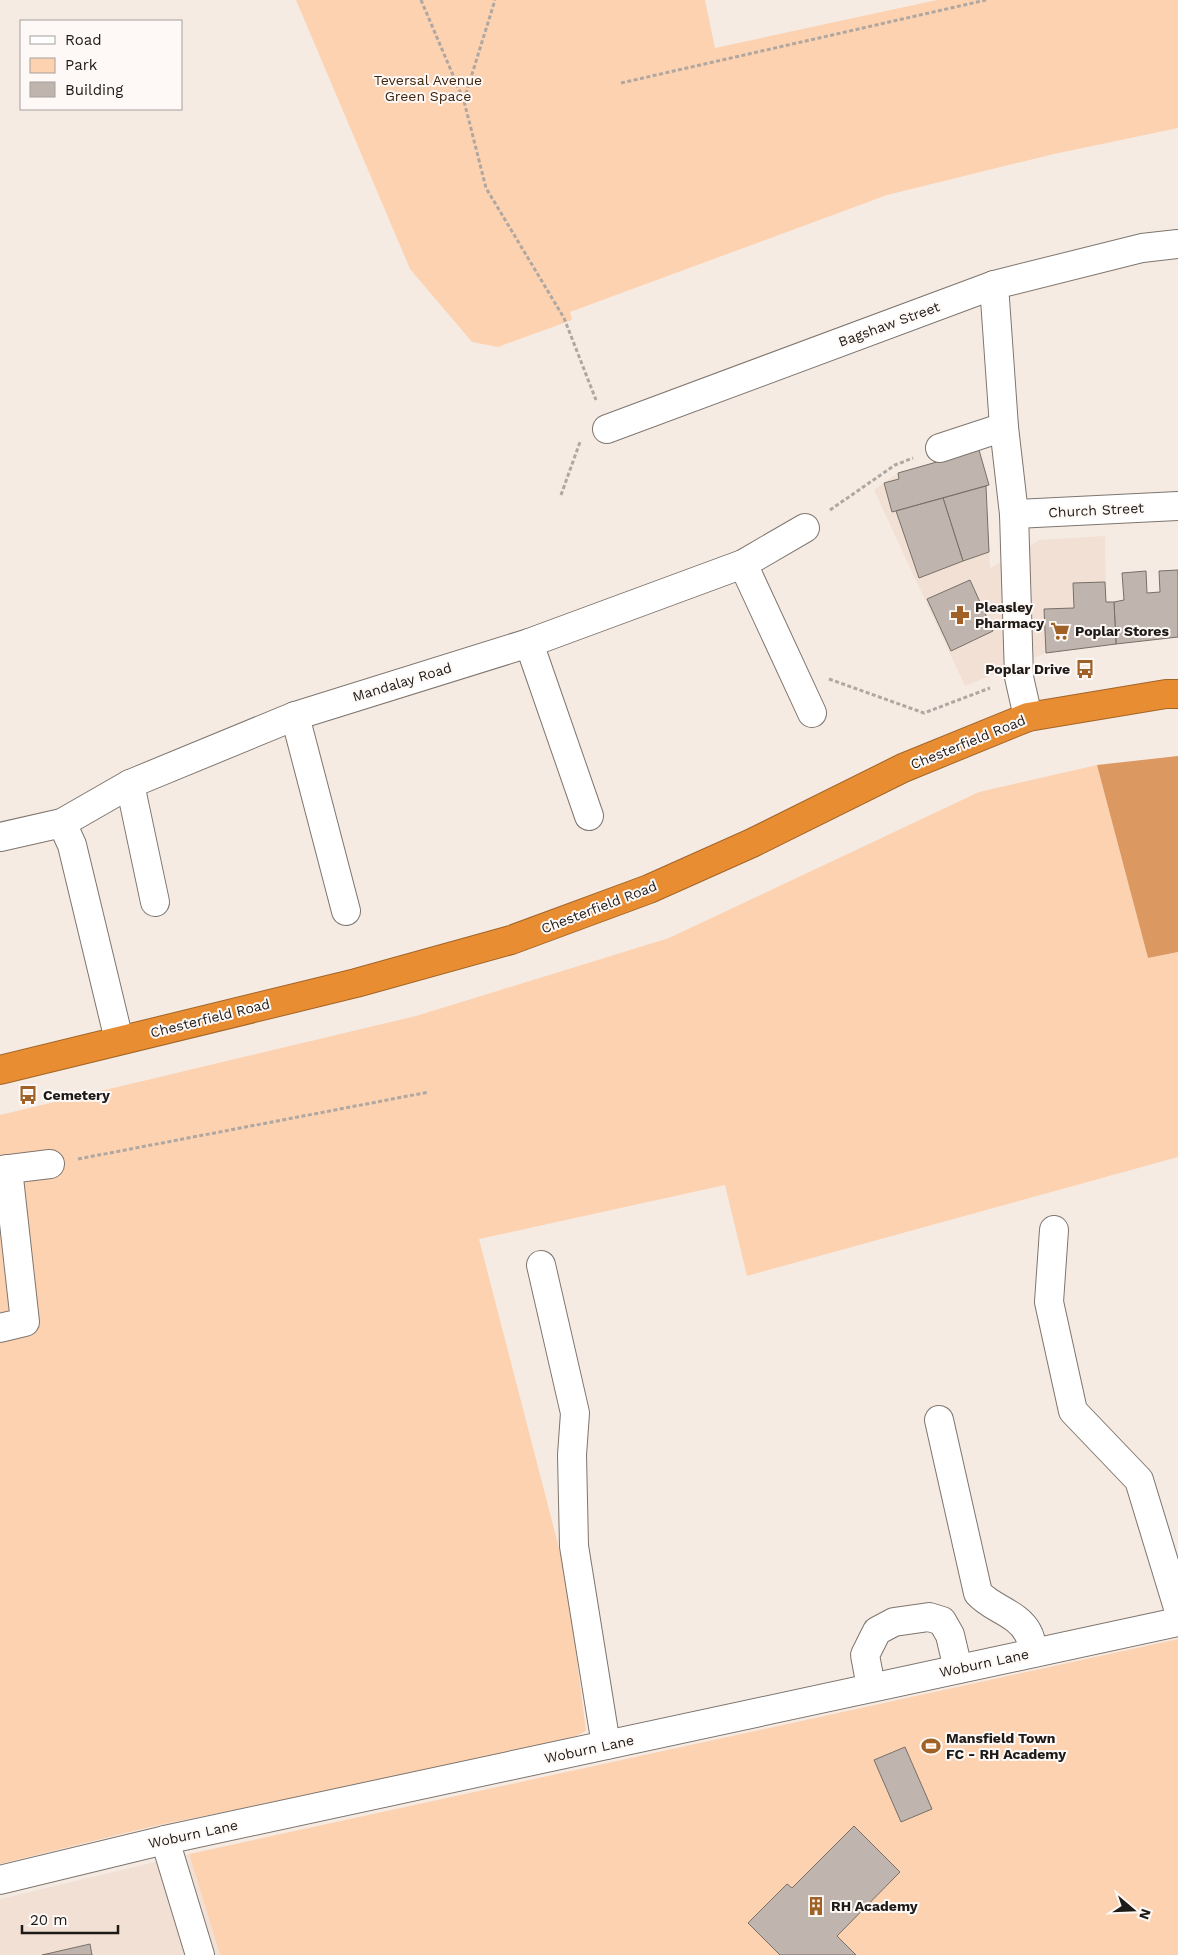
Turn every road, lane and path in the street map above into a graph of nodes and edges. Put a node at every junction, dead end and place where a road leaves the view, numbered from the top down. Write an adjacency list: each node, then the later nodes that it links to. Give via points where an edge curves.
1 (421, 0): 5 (path)
2 (495, 0): 5 (path)
3 (986, 0): 4 (path)
4 (621, 83)
5 (464, 101): 9 (path, via 486,188 564,318)
6 (1178, 244): 7 (street, Bagshaw Street, via 1142,248)
7 (994, 285): 8 (street); 9 (street, Bagshaw Street)
8 (1004, 426): 10 (street); 13 (street)
9 (607, 429): 11 (path, via 578,443)
10 (940, 448): 14 (path, via 896,465)
11 (561, 495)
12 (1178, 506): 13 (street, Church Street)
13 (1014, 514): 18 (street)
14 (805, 528): 15 (street, Mandalay Road)
15 (743, 564): 16 (street, Mandalay Road); 20 (street)
16 (529, 643): 21 (street, Mandalay Road); 24 (street)
17 (825, 677): 18 (path, via 924,713)
18 (1019, 677): 22 (street)
19 (1178, 694): 22 (highway, Chesterfield Road)
20 (812, 713)
21 (295, 716): 23 (street, Mandalay Road); 28 (street)
22 (1028, 717): 29 (highway, Chesterfield Road, via 903,768 752,843 649,889 511,940)
23 (130, 784): 25 (street, Mandalay Road); 27 (street)
24 (589, 816)
25 (62, 822): 26 (street, Mandalay Road); 29 (street, via 72,845)
26 (0, 837)
27 (155, 902)
28 (346, 911)
29 (120, 1040): 30 (highway, Chesterfield Road)
30 (0, 1070)
31 (429, 1092): 32 (path)
32 (50, 1164): 33 (street)
33 (4, 1169): 36 (street, via 25,1322)
34 (1054, 1230): 38 (street, via 1049,1302 1073,1411 1139,1480)
35 (541, 1265): 43 (street, via 575,1413 572,1455 574,1546)
36 (0, 1328)
37 (939, 1420): 40 (street, via 978,1593 986,1602 1015,1617 1028,1633)
38 (1178, 1608)
39 (1178, 1622): 40 (street, Woburn Lane)
40 (1033, 1653): 41 (street, Woburn Lane)
41 (958, 1669): 42 (street, Woburn Lane); 42 (street, via 950,1635 942,1621 929,1617 894,1622 877,1631 865,1655)
42 (872, 1687): 43 (street, Woburn Lane)
43 (606, 1745): 44 (street, Woburn Lane)
44 (165, 1840): 45 (street, Woburn Lane); 46 (street)
45 (0, 1880)
46 (200, 1955)

